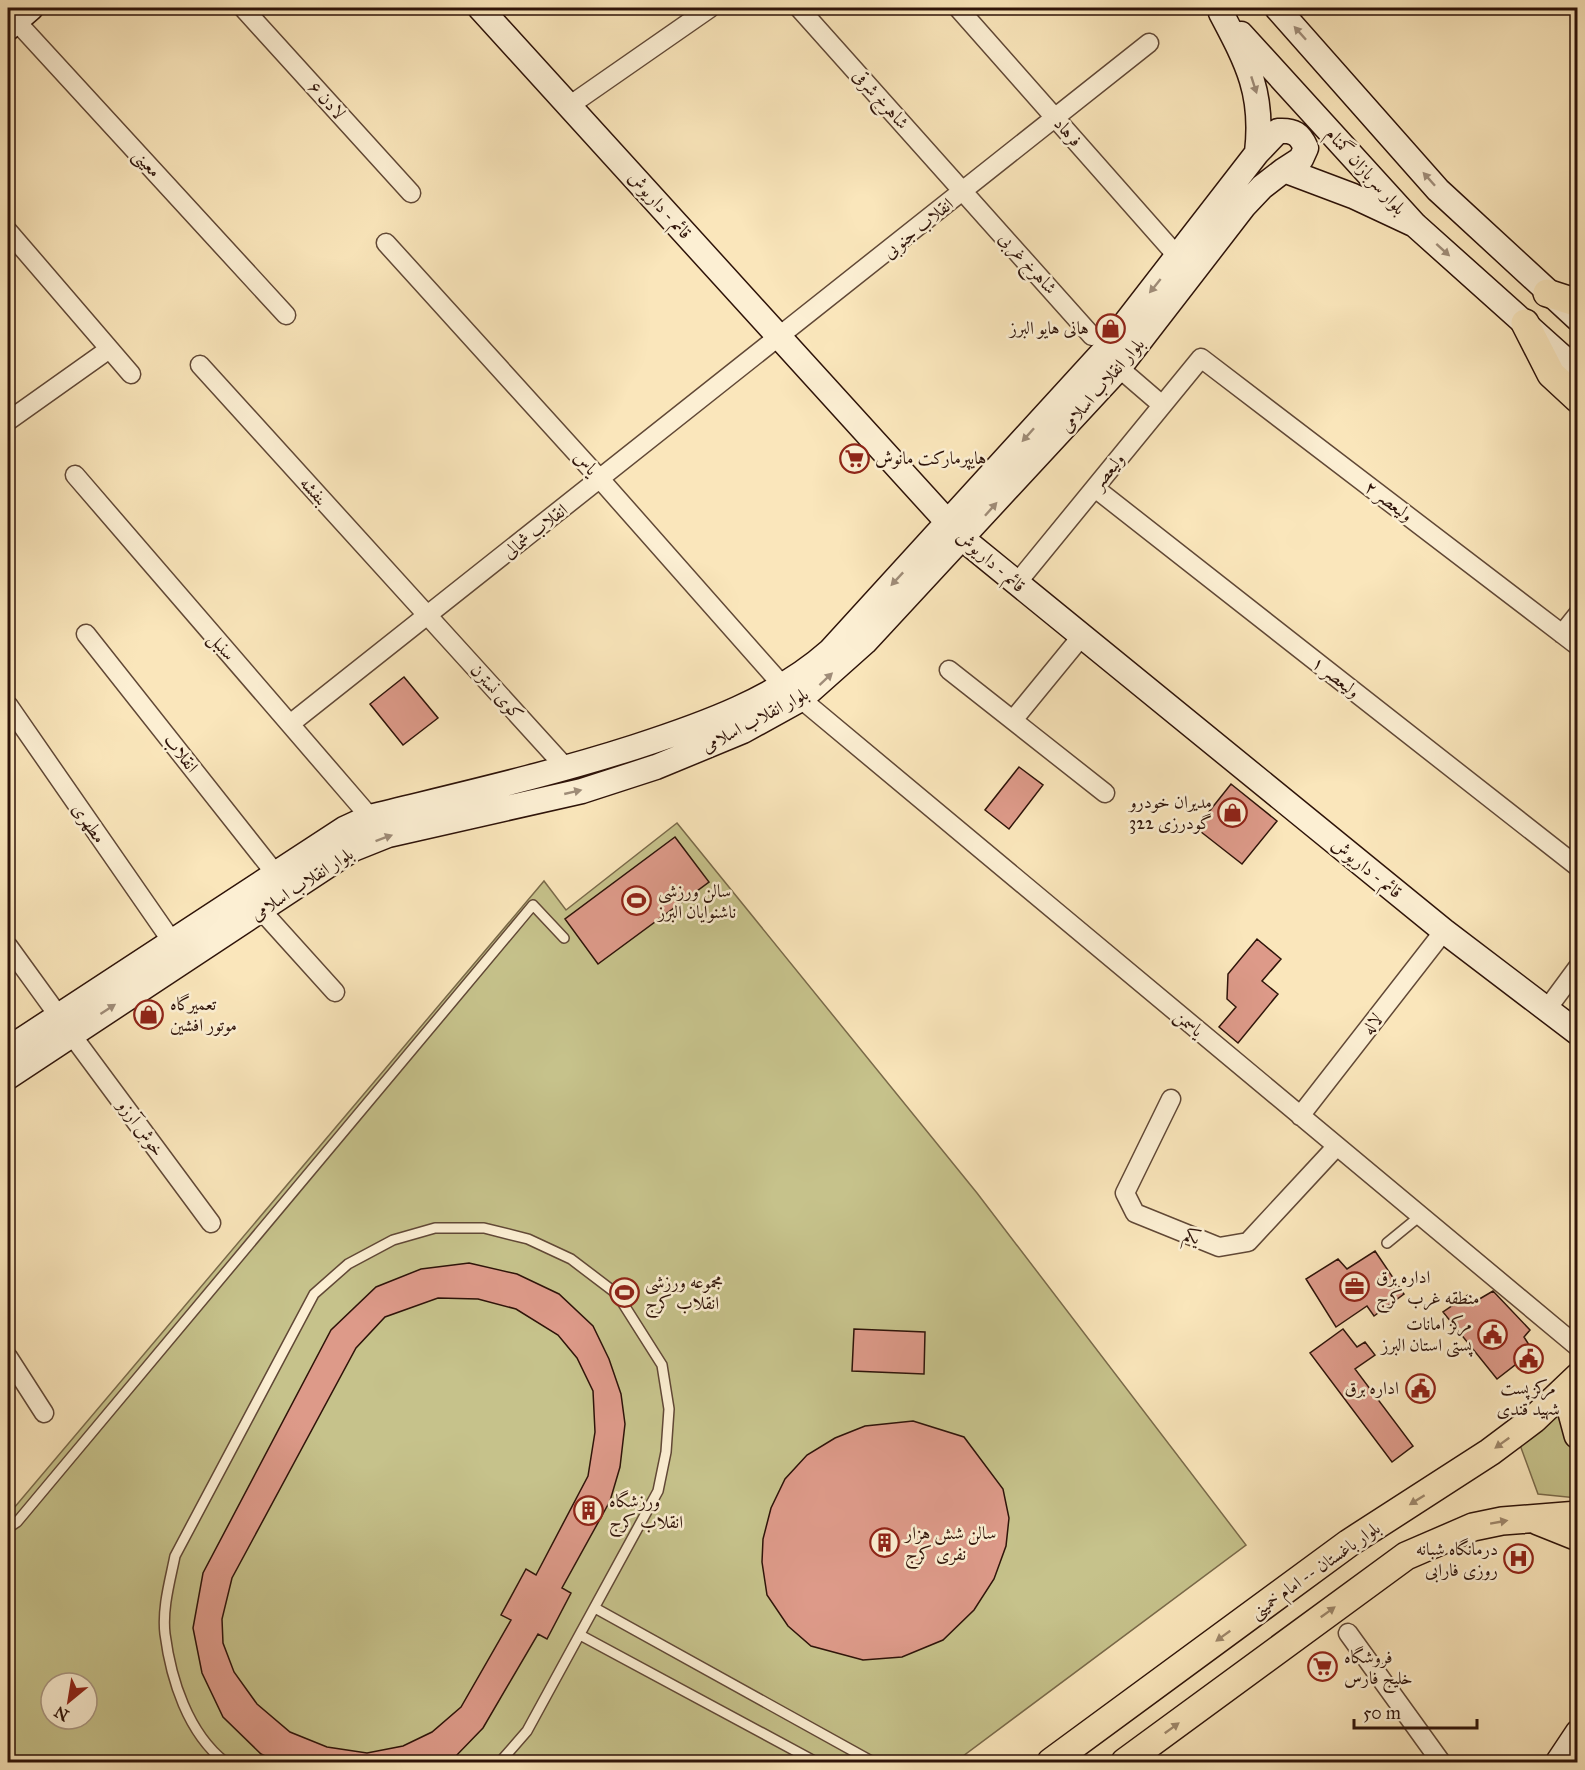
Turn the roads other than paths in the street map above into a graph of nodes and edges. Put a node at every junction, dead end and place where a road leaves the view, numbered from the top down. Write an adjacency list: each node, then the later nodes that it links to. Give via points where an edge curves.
1 (243, 8): 15 (street, لادن ۶)
2 (480, 8): 10 (main road, قائم - داریوش)
3 (710, 8): 10 (street)
4 (799, 8): 14 (street, شاهرخ شرقی)
5 (958, 8): 11 (street, فرهاد)
6 (1277, 8): 20 (main road, one-way to 6, via 1438,190)
7 (1219, 10): 12 (main road, بلوار انقلاب اسلامی, one-way to 12, via 1246,60 1257,96 1261,122); 16 (main road, بلوار سربازان گمنام)
8 (15, 17): 22 (street, معینی)
9 (1149, 43): 11 (street, انقلاب جنوبی)
10 (569, 106): 26 (main road, قائم - داریوش)
11 (1056, 117): 14 (street, انقلاب جنوبی); 19 (street, فرهاد)
12 (1257, 153): 13 (main road, بلوار انقلاب اسلامی, via 1278,131 1301,136 1306,148 1301,159); 19 (main road, بلوار انقلاب اسلامی)
13 (1284, 170): 16 (main road); 30 (main road, بلوار انقلاب اسلامی, via 1244,206)
14 (964, 191): 25 (street, شاهرخ غربی); 26 (street, انقلاب جنوبی)
15 (411, 193)
16 (1415, 225): 24 (main road, بلوار سربازان گمنام, one-way to 24)
17 (8, 231): 27 (street)
18 (386, 243): 37 (street, یاس)
19 (1178, 257): 39 (main road, بلوار انقلاب اسلامی, one-way to 39)
20 (1547, 293): 21 (main road); 23 (main road)
21 (1578, 303)
22 (286, 315)
23 (1578, 319)
24 (1525, 323): 31 (main road, بلوار سربازان گمنام); 33 (main road, via 1551,374)
25 (1092, 336)
26 (780, 338): 37 (street, انقلاب شمالی); 39 (main road, قائم - داریوش)
27 (108, 350): 32 (street); 35 (street)
28 (1201, 358): 34 (street, ولیعصر); 44 (street, ولیعصر ۲)
29 (200, 365): 42 (street, بنفشه)
30 (1119, 368): 34 (street); 39 (main road, بلوار انقلاب اسلامی, one-way to 30)
31 (1578, 371)
32 (131, 374)
33 (1578, 399)
34 (1162, 405): 38 (street, ولیعصر)
35 (8, 421)
36 (75, 475): 51 (street, سنبل)
37 (600, 479): 42 (street, انقلاب شمالی); 48 (street, یاس)
38 (1095, 488): 40 (street, ولیعصر); 55 (street, ولیعصر ۱)
39 (956, 531): 40 (main road, قائم - داریوش); 48 (main road, بلوار انقلاب اسلامی, via 811,668)
40 (1016, 584): 45 (main road, قائم - داریوش)
41 (1578, 614): 44 (street)
42 (428, 616): 51 (street, انقلاب شمالی); 52 (street, کوی نسترن)
43 (86, 634): 56 (street, انقلاب)
44 (1562, 634): 46 (street, ولیعصر ۲)
45 (1081, 637): 50 (street); 58 (main road, قائم - داریوش)
46 (1578, 646)
47 (949, 670): 50 (street)
48 (792, 692): 52 (main road, بلوار انقلاب اسلامی); 57 (main road, بلوار انقلاب اسلامی, one-way to 48, via 353,849 656,767 743,731); 70 (street, یاسمن)
49 (8, 705): 60 (street, مطهری)
50 (1013, 720): 53 (street)
51 (290, 724): 54 (street, سنبل)
52 (567, 769): 54 (main road, بلوار انقلاب اسلامی)
53 (1105, 793)
54 (370, 817): 56 (main road, بلوار انقلاب اسلامی)
55 (1578, 867)
56 (275, 873): 60 (main road, بلوار انقلاب اسلامی)
57 (261, 909): 63 (street); 65 (main road, بلوار انقلاب اسلامی, one-way to 57)
58 (1444, 931): 64 (main road, قائم - داریوش); 70 (street, لاله)
59 (564, 938): 82 (lane, via 533,905)
60 (171, 940): 65 (main road, بلوار انقلاب اسلامی)
61 (8, 946): 65 (street, خوش آرزو)
62 (1578, 967): 64 (street)
63 (335, 992)
64 (1547, 1010): 66 (main road, قائم - داریوش)
65 (65, 1024): 67 (main road, بلوار انقلاب اسلامی); 68 (main road, بلوار انقلاب اسلامی); 73 (street, خوش آرزو)
66 (1578, 1033)
67 (8, 1049)
68 (8, 1077)
69 (1171, 1099): 71 (street, یکم, via 1125,1193 1135,1213 1219,1247 1248,1242)
70 (1300, 1116): 71 (street, یاسمن)
71 (1337, 1146): 72 (street, یاسمن)
72 (1420, 1216): 74 (lane); 75 (street, یاسمن)
73 (211, 1223)
74 (1387, 1243)
75 (1578, 1347)
76 (8, 1357): 78 (street)
77 (1576, 1379): 79 (main road, via 1571,1409); 93 (main road, بلوار باغستان -- امام خمینی, one-way to 93, via 1497,1447 1349,1543)
78 (44, 1413)
79 (1578, 1435)
80 (1578, 1515): 81 (main road)
81 (1531, 1518): 83 (main road); 88 (main road, one-way to 81, via 1406,1556 1473,1527)
82 (8, 1528)
83 (1578, 1536)
84 (595, 1608): 86 (lane); 89 (lane, via 658,1491 669,1409 662,1365 617,1294 571,1259 528,1239 484,1228 435,1228 393,1240 348,1264 314,1294 175,1556 165,1633 175,1675 186,1714); 92 (lane)
85 (1348, 1634): 94 (street)
86 (582, 1636): 90 (lane, via 527,1731); 91 (lane)
87 (1578, 1732): 95 (main road)
88 (1127, 1761)
89 (225, 1762)
90 (500, 1762)
91 (816, 1762)
92 (873, 1762)
93 (1051, 1762)
94 (1441, 1762)
95 (1558, 1762)

